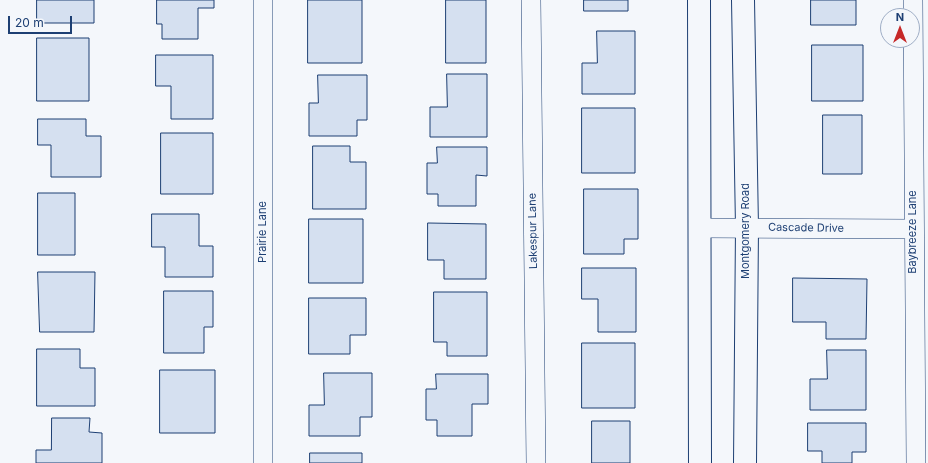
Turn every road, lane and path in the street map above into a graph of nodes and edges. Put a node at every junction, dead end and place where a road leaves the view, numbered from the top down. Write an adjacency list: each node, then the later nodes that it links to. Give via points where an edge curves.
1 (263, 0): 9 (street, Prairie Lane)
2 (531, 0): 10 (street, Lakespur Lane)
3 (699, 0): 7 (main road)
4 (743, 0): 6 (main road, Montgomery Road)
5 (913, 0): 8 (street, Baybreeze Lane)
6 (747, 227): 7 (street, Cascade Drive); 8 (street, Cascade Drive); 12 (main road, Montgomery Road)
7 (699, 228): 11 (main road)
8 (913, 229): 13 (street, Baybreeze Lane)
9 (263, 463)
10 (536, 463)
11 (700, 463)
12 (745, 463)
13 (916, 463)

